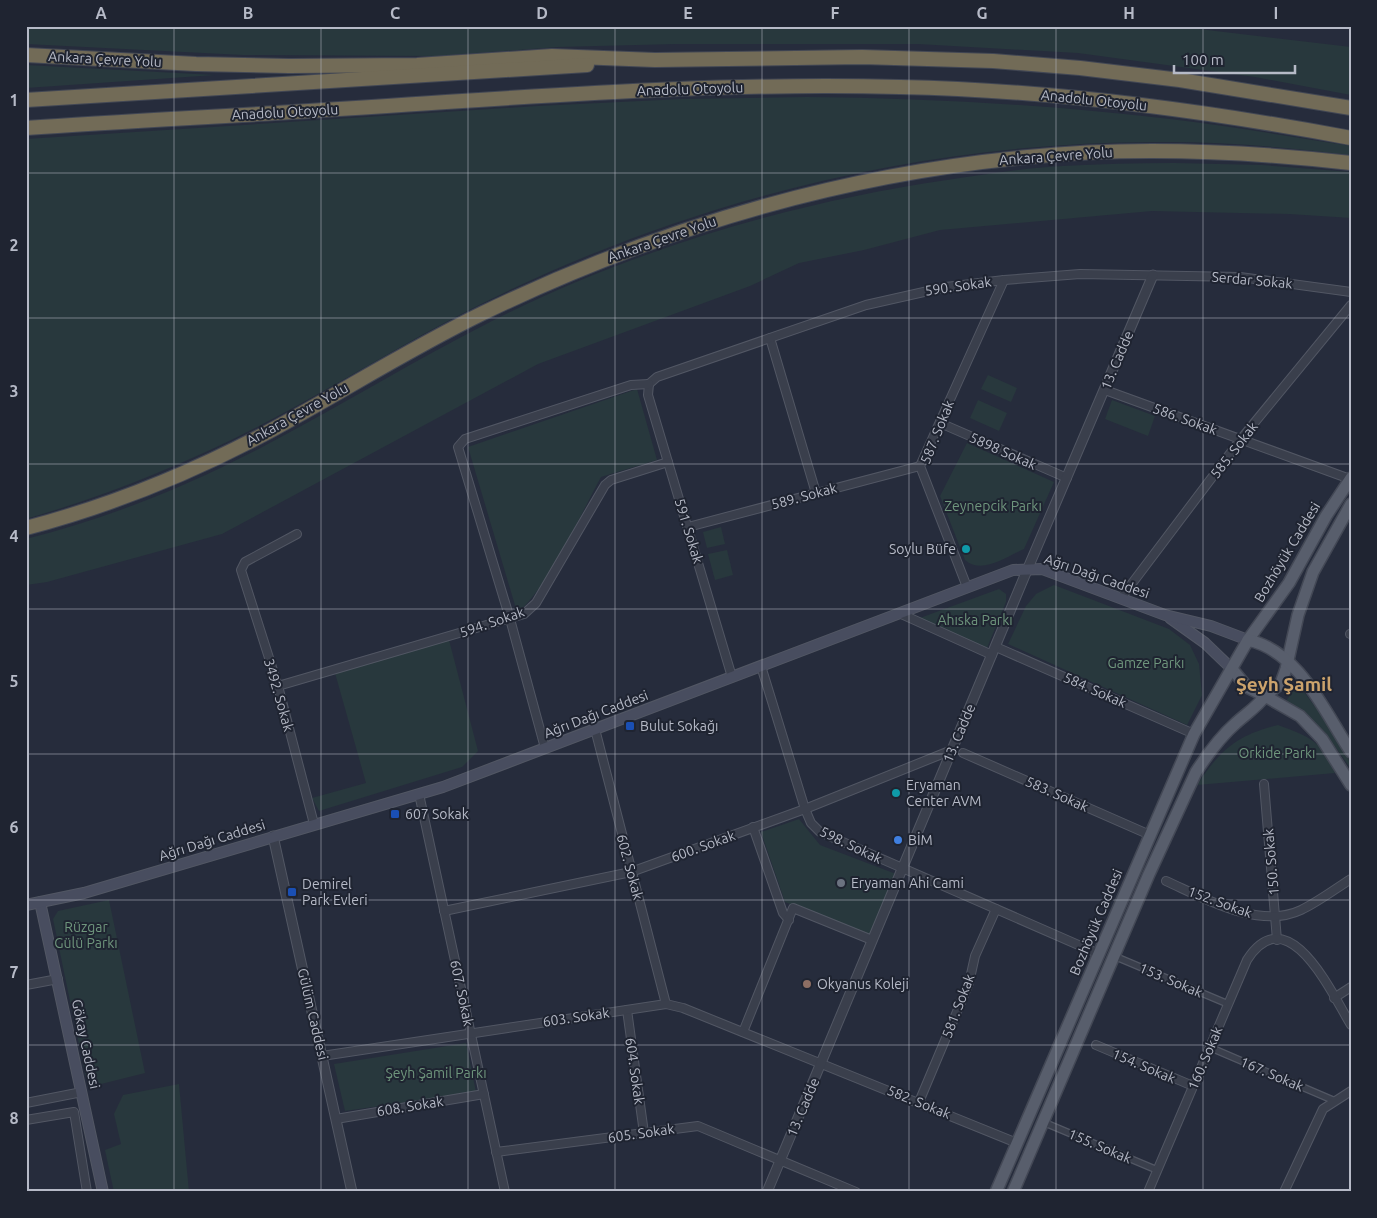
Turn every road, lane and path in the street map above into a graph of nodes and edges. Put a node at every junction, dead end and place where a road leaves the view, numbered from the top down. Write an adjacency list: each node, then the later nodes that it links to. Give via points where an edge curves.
1 (26, 55): 2 (highway, Ankara Çevre Yolu, via 289,66 418,64 552,56)
2 (655, 60): 3 (highway, Anadolu Otoyolu); 4 (highway, Ankara Çevre Yolu, via 862,57 1002,62 1180,80)
3 (26, 100)
4 (1351, 108)
5 (26, 128): 6 (highway, Anadolu Otoyolu, via 690,88 861,86 1076,98 1242,118)
6 (1351, 138)
7 (1351, 162): 24 (highway, Ankara Çevre Yolu, via 1167,151 1030,156 898,174 752,208 628,249 553,280 479,316 222,454 131,494)
8 (1154, 275): 9 (street, 590. Sokak, via 1080,274); 10 (street, Serdar Sokak, via 1240,277); 14 (street, 13. Cadde)
9 (1004, 280): 12 (street, 590. Sokak, via 902,296); 15 (street, 587. Sokak)
10 (1351, 292)
11 (1351, 305): 16 (street, 585. Sokak)
12 (770, 338): 13 (street, 590. Sokak, via 657,377); 21 (street)
13 (649, 384): 17 (street, 591. Sokak, via 648,396); 31 (street, via 631,384 520,420 466,439 458,447)
14 (1105, 390): 16 (street, 586. Sokak); 19 (street, 13. Cadde)
15 (940, 423): 18 (street, 587. Sokak); 19 (street, 5898 Sokak)
16 (1241, 439): 20 (street, 586. Sokak); 28 (street, 585. Sokak)
17 (668, 462): 23 (street, 591. Sokak); 31 (street, 594. Sokak, via 605,485 536,603 524,614)
18 (920, 466): 21 (street, 589. Sokak); 27 (street, 587. Sokak)
19 (1067, 478): 26 (street, 13. Cadde)
20 (1350, 478): 32 (main road, Bozhöyük Caddesi, via 1289,583)
21 (816, 493): 23 (street, 589. Sokak)
22 (1351, 504): 34 (main road, via 1313,572)
23 (688, 527): 37 (street, 591. Sokak)
24 (26, 528)
25 (297, 534): 38 (street, 3492. Sokak, via 241,567)
26 (1028, 568): 27 (main road, Ağrı Dağı Caddesi, via 1013,570); 28 (main road, Ağrı Dağı Caddesi); 33 (street, 13. Cadde)
27 (967, 587): 29 (main road, Ağrı Dağı Caddesi)
28 (1121, 598): 30 (main road, Ağrı Dağı Caddesi)
29 (899, 613): 33 (street, 584. Sokak); 35 (main road, Ağrı Dağı Caddesi)
30 (1165, 615): 32 (main road, Ağrı Dağı Caddesi, via 1211,626); 36 (main road, Ağrı Dağı Caddesi, via 1205,643)
31 (510, 619): 38 (street, 594. Sokak); 42 (street)
32 (1248, 640): 34 (main road, via 1270,646); 36 (main road)
33 (994, 651): 41 (street, 584. Sokak); 43 (street, 13. Cadde)
34 (1288, 660): 39 (main road, via 1281,683); 44 (main road)
35 (760, 666): 37 (main road, Ağrı Dağı Caddesi); 49 (street, 598. Sokak)
36 (1232, 668): 39 (main road, via 1247,687); 41 (main road, Bozhöyük Caddesi)
37 (732, 677): 40 (main road, Ağrı Dağı Caddesi)
38 (278, 686): 50 (street, 3492. Sokak)
39 (1265, 696): 47 (main road, via 1300,716 1322,739); 67 (main road, via 1257,707 1234,725 1196,772)
40 (595, 729): 42 (main road, Ağrı Dağı Caddesi); 55 (street, 602. Sokak)
41 (1194, 734): 52 (main road, Bozhöyük Caddesi)
42 (545, 748): 48 (main road, Ağrı Dağı Caddesi)
43 (952, 750): 49 (street, 600. Sokak); 54 (street, 13. Cadde)
44 (1351, 752)
45 (964, 753): 52 (street, 583. Sokak)
46 (1264, 784): 62 (street, 150. Sokak)
47 (1351, 785)
48 (419, 794): 50 (main road, Ağrı Dağı Caddesi); 61 (street, 607. Sokak)
49 (805, 808): 51 (street, 600. Sokak); 54 (street, 598. Sokak, via 811,823 823,834)
50 (314, 824): 53 (main road, Ağrı Dağı Caddesi)
51 (753, 828): 55 (street, 600. Sokak); 63 (street, via 783,913)
52 (1150, 835): 66 (main road, Bozhöyük Caddesi)
53 (273, 836): 58 (main road, Ağrı Dağı Caddesi, via 84,893); 80 (street, Gülüm Caddesi)
54 (902, 869): 60 (street, 598. Sokak); 64 (street, 13. Cadde)
55 (631, 872): 61 (street, 600. Sokak); 72 (street, 602. Sokak)
56 (1351, 879): 62 (street, 152. Sokak, via 1300,910)
57 (1166, 881): 62 (street, 152. Sokak, via 1244,914)
58 (40, 902): 59 (main road, Ağrı Dağı Caddesi); 68 (main road, Gökay Caddesi)
59 (26, 905)
60 (996, 909): 66 (street, 598. Sokak); 87 (street, 581. Sokak)
61 (444, 911): 77 (street, 607. Sokak)
62 (1275, 915): 65 (street, 150. Sokak)
63 (789, 920): 64 (street, via 794,908); 76 (street)
64 (872, 940): 81 (street, 13. Cadde)
65 (1277, 940): 71 (street, via 1301,948); 73 (street, 160. Sokak, via 1266,942 1251,953)
66 (1099, 954): 93 (main road, Bozhöyük Caddesi)
67 (1114, 956): 73 (street, 153. Sokak); 91 (main road)
68 (58, 978): 69 (street); 84 (main road, Gökay Caddesi)
69 (26, 985)
70 (1351, 987): 71 (street)
71 (1334, 998): 75 (street)
72 (666, 1004): 74 (street, 603. Sokak); 76 (street, 603. Sokak)
73 (1228, 1004): 79 (street, 160. Sokak)
74 (627, 1010): 77 (street, 603. Sokak); 92 (street, 604. Sokak)
75 (1351, 1024)
76 (743, 1032): 81 (street, 603. Sokak)
77 (471, 1033): 80 (street, 603. Sokak); 85 (street, 607. Sokak)
78 (1096, 1045): 82 (street, 154. Sokak)
79 (1209, 1047): 82 (street, 160. Sokak); 86 (street, 167. Sokak)
80 (322, 1056): 89 (street, Gülüm Caddesi)
81 (822, 1062): 87 (street, 582. Sokak); 95 (street, 13. Cadde)
82 (1193, 1086): 96 (street, 160. Sokak)
83 (1351, 1091): 86 (street)
84 (82, 1092): 88 (street); 98 (main road, Gökay Caddesi)
85 (484, 1094): 89 (street, 608. Sokak); 94 (street, 607. Sokak)
86 (1335, 1101): 106 (street, via 1323,1109)
87 (919, 1102): 93 (street, 582. Sokak)
88 (26, 1103)
89 (336, 1119): 99 (street, Gülüm Caddesi)
90 (26, 1120): 97 (street, via 74,1112)
91 (1043, 1122): 96 (street, 155. Sokak); 104 (main road)
92 (644, 1133): 94 (street, 605. Sokak); 95 (street, 605. Sokak, via 698,1126)
93 (1017, 1142): 103 (main road, Bozhöyük Caddesi)
94 (496, 1152): 100 (street, 607. Sokak)
95 (780, 1160): 101 (street, 13. Cadde); 102 (street, 605. Sokak)
96 (1157, 1170): 105 (street, 160. Sokak)
97 (87, 1192)
98 (103, 1192)
99 (352, 1192)
100 (505, 1192)
101 (767, 1192)
102 (856, 1192)
103 (996, 1192)
104 (1013, 1192)
105 (1148, 1192)
106 (1284, 1192)

